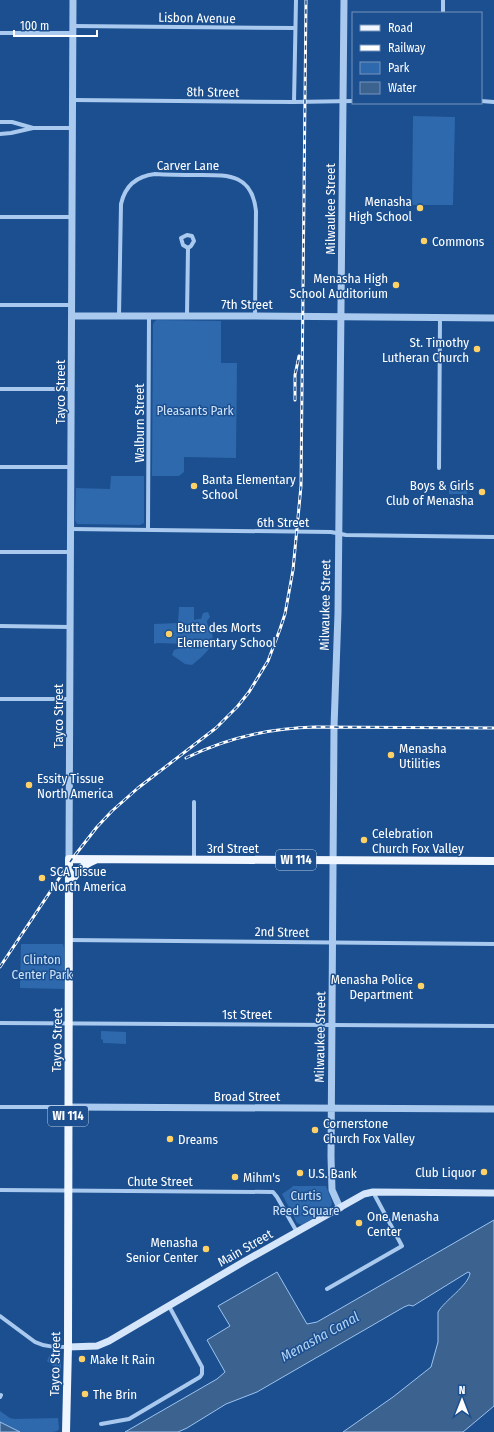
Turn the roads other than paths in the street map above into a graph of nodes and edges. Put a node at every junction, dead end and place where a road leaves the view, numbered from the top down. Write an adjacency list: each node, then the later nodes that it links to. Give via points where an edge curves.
1 (74, 0): 7 (street, Tayco Street)
2 (296, 0): 6 (street)
3 (344, 0): 12 (street, Milwaukee Street)
4 (443, 0): 5 (street)
5 (443, 12)
6 (296, 28): 7 (street, Lisbon Avenue); 11 (street)
7 (73, 30): 8 (street, Lisbon Avenue); 9 (street, Tayco Street)
8 (0, 33)
9 (73, 100): 11 (street, 8th Street); 17 (street, Tayco Street)
10 (352, 101): 12 (street, 8th Street)
11 (294, 102): 12 (street, 8th Street)
12 (343, 102): 29 (street, Milwaukee Street)
13 (482, 102): 14 (street)
14 (494, 102)
15 (0, 122): 16 (street, via 12,122)
16 (33, 128): 17 (street); 18 (street)
17 (73, 128): 20 (street, Tayco Street)
18 (0, 134)
19 (0, 217): 20 (street)
20 (72, 217): 23 (street, Tayco Street)
21 (188, 248): 27 (street)
22 (0, 305): 23 (street)
23 (72, 305): 24 (street, Tayco Street)
24 (72, 316): 25 (street, 7th Street); 33 (street, Tayco Street)
25 (119, 316): 26 (street, 7th Street); 28 (street, Carver Lane, via 122,198 127,188 135,181 155,174 223,175 237,178 248,187 256,211)
26 (149, 316): 27 (street, 7th Street); 38 (street, Walburn Street)
27 (187, 316): 28 (street, 7th Street)
28 (255, 316): 29 (street, 7th Street)
29 (341, 317): 30 (street, 7th Street); 39 (street, Milwaukee Street)
30 (440, 318): 31 (street, 7th Street); 36 (street)
31 (494, 318)
32 (0, 389): 33 (street)
33 (72, 389): 35 (street, Tayco Street)
34 (0, 467): 35 (street)
35 (71, 467): 37 (street, Tayco Street)
36 (439, 468)
37 (71, 529): 38 (street, 6th Street); 42 (street, Tayco Street)
38 (148, 529): 39 (street, 6th Street)
39 (338, 533): 40 (street, 6th Street, via 359,536); 51 (street, Milwaukee Street)
40 (494, 538)
41 (0, 552): 42 (street)
42 (71, 552): 44 (street, Tayco Street)
43 (0, 626): 44 (street)
44 (70, 627): 46 (street, Tayco Street)
45 (0, 699): 46 (street)
46 (70, 699): 48 (street, Tayco Street)
47 (194, 802): 50 (street)
48 (69, 859): 49 (main road, 3rd Street / WI 114); 53 (main road, Tayco Street / WI 114)
49 (98, 859): 50 (main road, 3rd Street / WI 114); 53 (main road, via 83,866)
50 (194, 860): 51 (main road, 3rd Street / WI 114)
51 (334, 860): 52 (main road, 3rd Street / WI 114); 55 (street, Milwaukee Street)
52 (494, 861)
53 (69, 885): 54 (main road, Tayco Street / WI 114)
54 (69, 940): 55 (street, 2nd Street); 58 (main road, Tayco Street / WI 114)
55 (333, 943): 56 (street, 2nd Street); 59 (street, Milwaukee Street)
56 (494, 944)
57 (0, 1023): 58 (street, 1st Street)
58 (69, 1023): 59 (street, 1st Street); 62 (main road, Tayco Street / WI 114)
59 (332, 1024): 60 (street, 1st Street); 63 (street, Milwaukee Street)
60 (494, 1026)
61 (0, 1107): 62 (street, Broad Street)
62 (68, 1107): 63 (street, Broad Street); 66 (main road, Tayco Street / WI 114)
63 (332, 1108): 64 (street, Broad Street); 69 (street, Milwaukee Street, via 332,1190)
64 (494, 1109)
65 (0, 1190): 66 (street, Chute Street)
66 (68, 1191): 70 (street, Chute Street, via 273,1192); 74 (main road, Tayco Street / WI 114)
67 (373, 1192): 68 (main road, Main Street); 69 (main road, Main Street, via 364,1194); 71 (street, via 402,1246)
68 (492, 1192)
69 (340, 1208): 70 (main road, Main Street)
70 (297, 1232): 72 (main road, Main Street)
71 (328, 1289)
72 (169, 1306): 74 (main road, Main Street, via 100,1345); 75 (street, via 202,1367 202,1374 129,1419)
73 (0, 1316): 74 (street, via 41,1345)
74 (68, 1347): 76 (main road, Tayco Street / WI 114)
75 (101, 1424)
76 (66, 1431)

